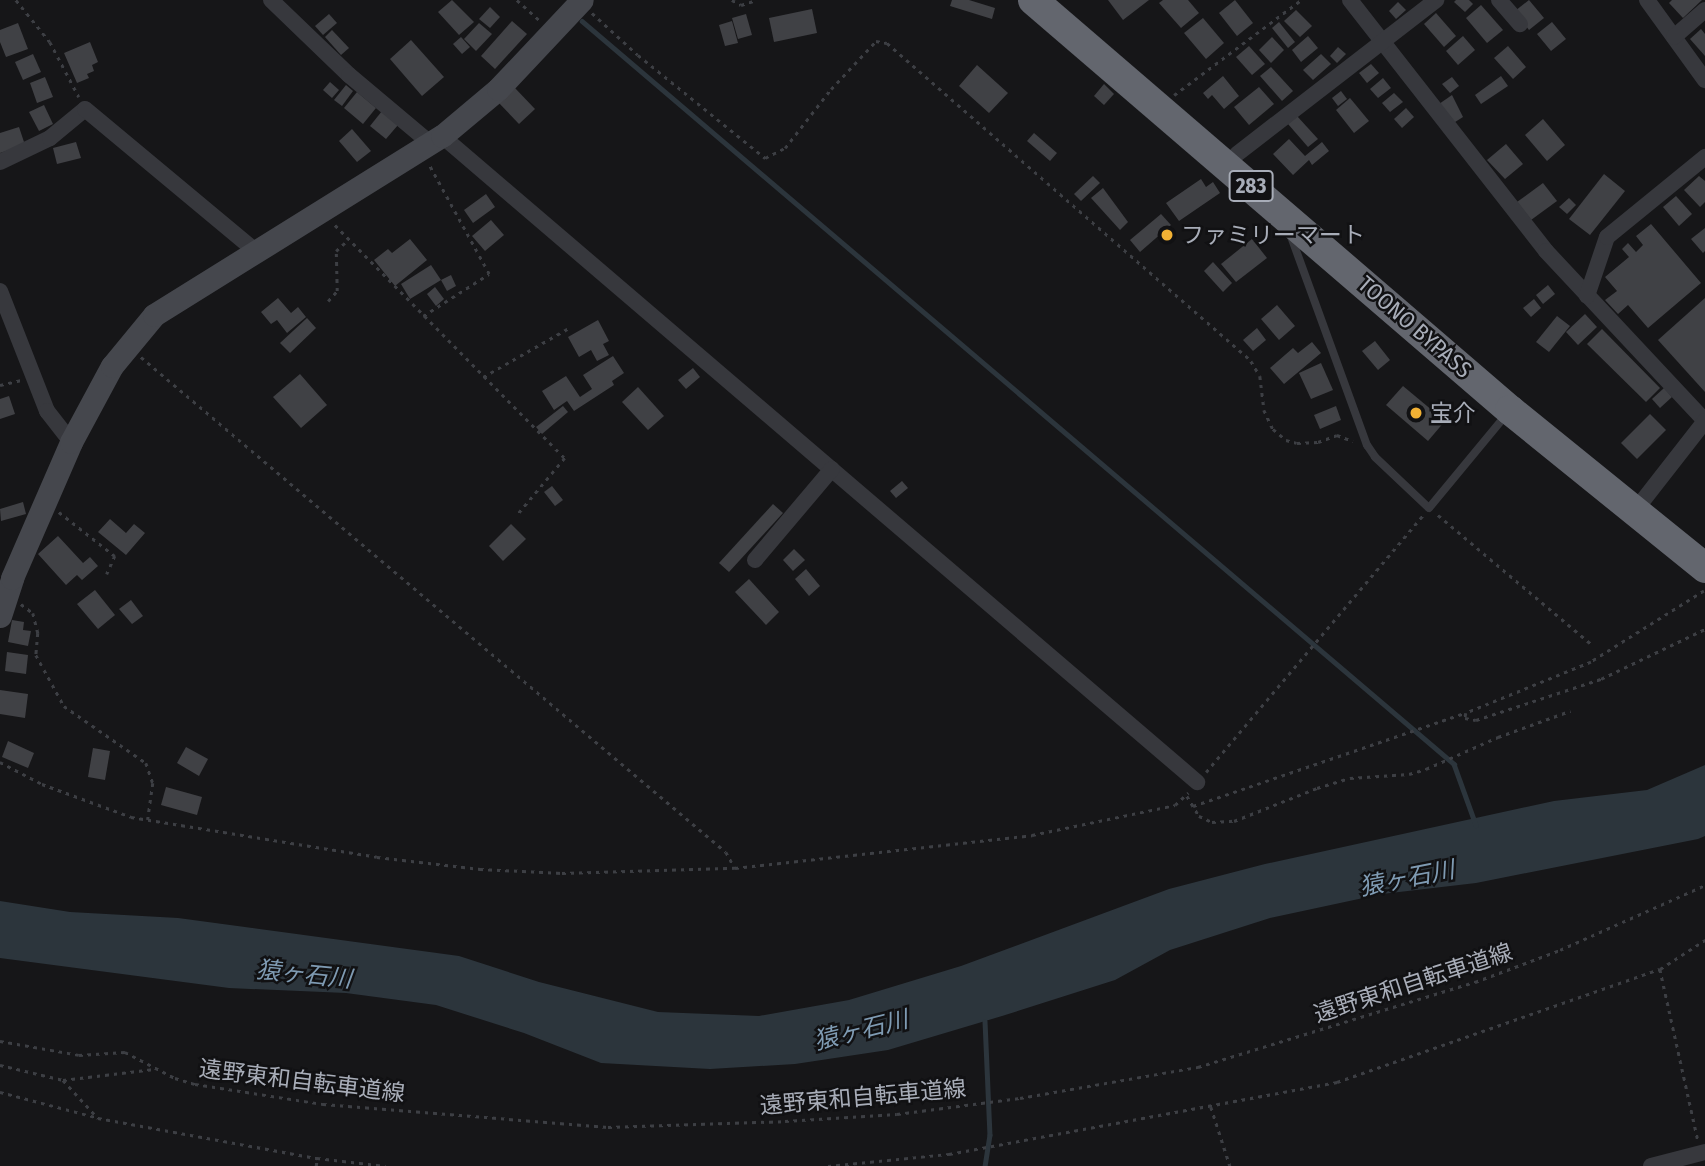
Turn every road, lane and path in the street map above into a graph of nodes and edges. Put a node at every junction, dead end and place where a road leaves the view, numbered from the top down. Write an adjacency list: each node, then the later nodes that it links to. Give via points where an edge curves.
1 (16, 0): 21 (path, via 50,43)
2 (271, 0): 22 (street, via 349,75)
3 (517, 0): 16 (path)
4 (732, 0): 5 (path, via 741,5)
5 (756, 0)
6 (1032, 0): 27 (highway, TOONO BYPASS / 283)
7 (1058, 0): 20 (highway, TOONO BYPASS / 283)
8 (1300, 0): 20 (path)
9 (1350, 0): 18 (street)
10 (1436, 0): 18 (street)
11 (1499, 0): 15 (street)
12 (1647, 0): 17 (street)
13 (581, 1): 16 (street); 41 (path, via 638,55 765,158 785,148 876,41 887,43 1251,361 1260,376 1264,410 1273,429 1286,440 1318,442 1337,435)
14 (1705, 10): 17 (street)
15 (1520, 24)
16 (552, 31): 22 (street, via 498,89)
17 (1674, 37): 19 (street)
18 (1381, 41): 23 (street); 31 (street, via 1546,251)
19 (1705, 80)
20 (1172, 97): 23 (highway, TOONO BYPASS / 283)
21 (85, 109): 25 (street, via 50,138); 29 (street)
22 (431, 143): 26 (street); 33 (path, via 489,274); 42 (street)
23 (1237, 154): 44 (highway, TOONO BYPASS / 283, via 1481,358)
24 (1705, 157): 31 (street, via 1607,237)
25 (0, 162)
26 (320, 210): 28 (path); 29 (street)
27 (1293, 222): 39 (highway, TOONO BYPASS / 283); 41 (lane, via 1287,234)
28 (349, 240): 32 (path, via 336,251 337,291); 37 (path)
29 (254, 250): 35 (street, via 155,315)
30 (0, 291): 36 (street)
31 (1587, 296): 44 (street, via 1705,421)
32 (328, 301)
33 (423, 316)
34 (567, 329): 37 (path)
35 (127, 345): 40 (street); 62 (path, via 726,852)
36 (34, 377): 38 (path); 40 (street, via 47,411)
37 (483, 377): 46 (path, via 565,458)
38 (0, 385)
39 (1510, 410): 45 (lane); 49 (highway, TOONO BYPASS / 283)
40 (71, 442): 43 (street)
41 (1367, 445): 45 (lane)
42 (832, 469): 48 (street); 59 (street)
43 (45, 502): 50 (path, via 115,556); 52 (street)
44 (1641, 503): 47 (highway, TOONO BYPASS / 283)
45 (1429, 508): 55 (path); 59 (path)
46 (519, 513)
47 (1705, 559)
48 (755, 560)
49 (1705, 568)
50 (107, 574)
51 (1705, 590): 57 (path, via 1591,662)
52 (7, 593): 53 (street); 61 (path, via 33,613 38,633 36,655 64,706 146,764 153,783)
53 (0, 616)
54 (1705, 629): 57 (path, via 1601,679 1476,720 1468,721)
55 (1591, 644)
56 (1570, 710): 60 (path, via 1426,769 1350,778 1234,821 1212,822 1199,816)
57 (1466, 713): 60 (path)
58 (0, 762): 61 (path, via 42,784)
59 (1197, 782)
60 (1193, 806): 62 (path, via 1186,796 1175,805 1032,835)
61 (148, 820): 62 (path, via 239,837 480,869 562,873)
62 (735, 868)
63 (1705, 885): 68 (path, 遠野東和自転車道線, via 1560,950 1475,982 1198,1067 897,1114 608,1127 323,1104 195,1084)
64 (1705, 940): 65 (path)
65 (1660, 969): 71 (path, via 1337,1082); 73 (path)
66 (0, 1041): 68 (path, 遠野東和自転車道線, via 79,1055 125,1052)
67 (0, 1065): 69 (path)
68 (157, 1069): 69 (path)
69 (63, 1080): 72 (path)
70 (0, 1092): 72 (path)
71 (1210, 1107): 77 (path, via 949,1154); 78 (path)
72 (97, 1118): 74 (path)
73 (1703, 1157): 79 (street)
74 (317, 1158): 75 (path); 76 (path)
75 (316, 1166)
76 (386, 1166)
77 (828, 1166)
78 (1230, 1166)
79 (1651, 1166)

